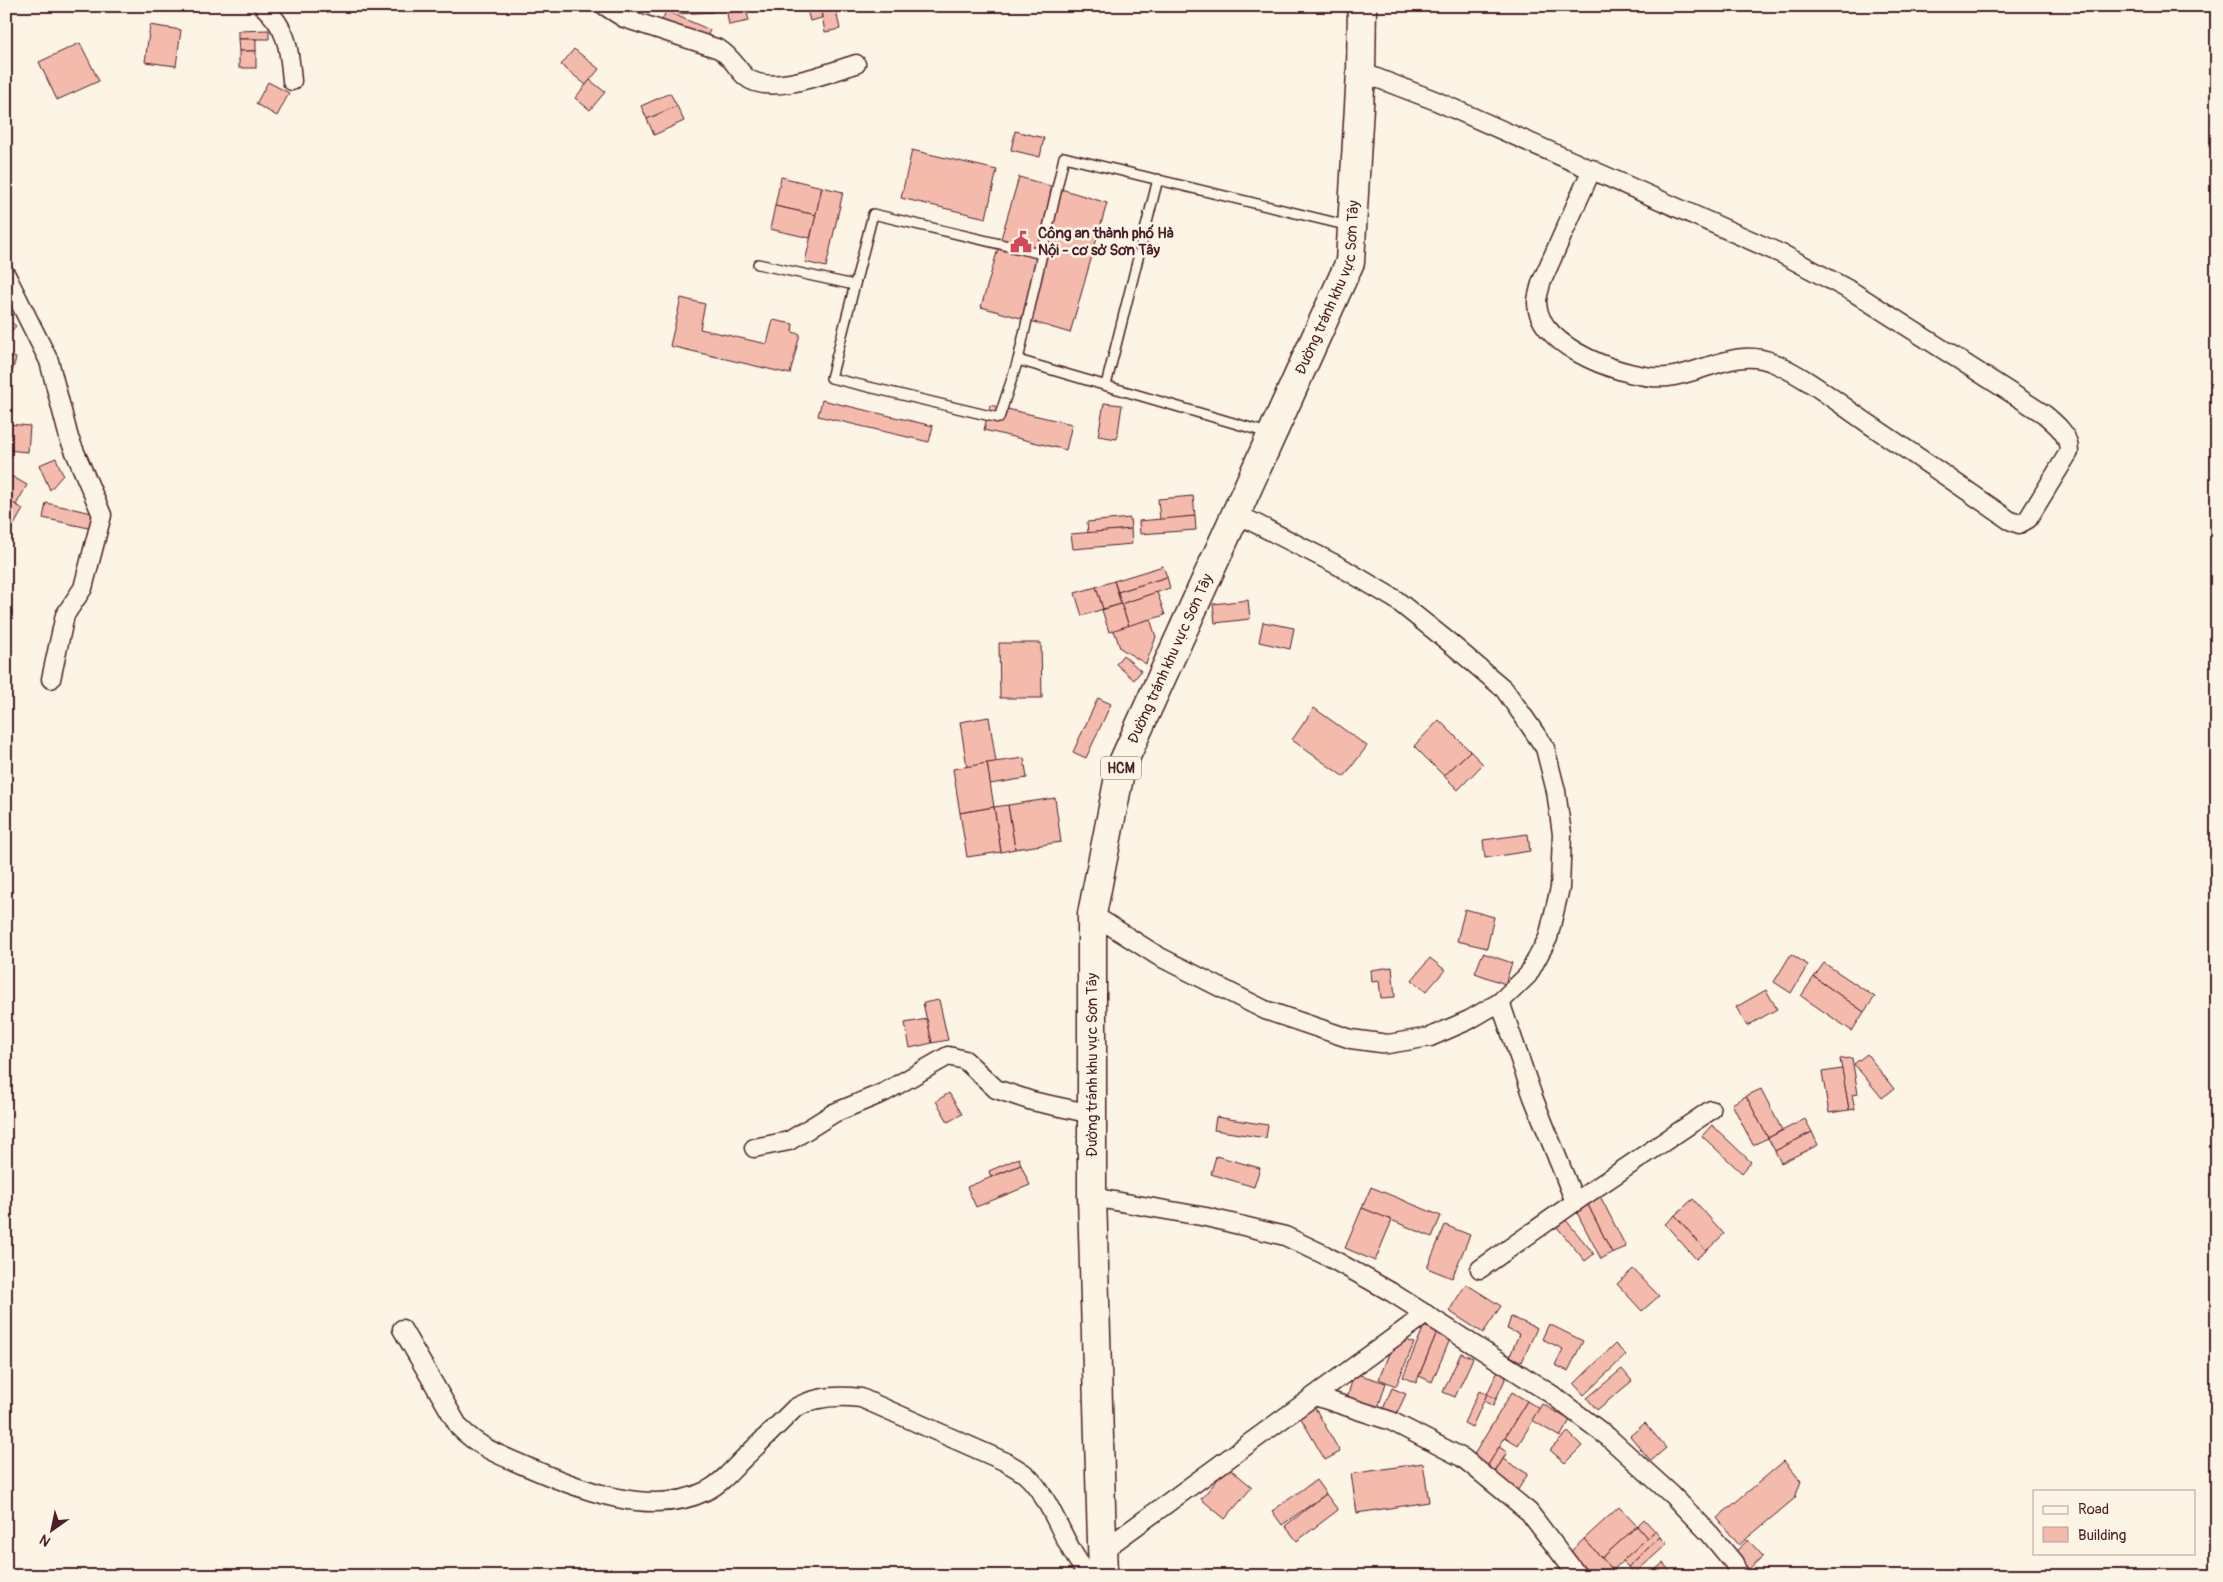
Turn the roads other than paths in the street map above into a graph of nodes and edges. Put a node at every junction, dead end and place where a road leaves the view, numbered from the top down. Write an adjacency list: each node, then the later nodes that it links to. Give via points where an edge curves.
1 (263, 6): 6 (street, via 284,31)
2 (605, 6): 4 (street, via 624,18 719,49 746,76 765,84 789,83)
3 (1362, 6): 5 (highway, Đường tránh khu vực Sơn Tây / HCM)
4 (856, 64)
5 (1361, 72): 7 (street); 9 (highway, Đường tránh khu vực Sơn Tây / HCM)
6 (292, 81)
7 (1592, 169): 7 (street, via 1541,283 1537,303 1543,321 1567,346 1609,367 1649,377 1668,377 1723,361 1760,358 1807,381 2009,520 2019,524 2028,519 2069,452 2066,435 2044,414 1853,292 1784,255)
8 (1158, 179): 9 (lane); 10 (lane, via 1064,157); 15 (lane)
9 (1352, 227): 16 (highway, Đường tránh khu vực Sơn Tây / HCM, via 1350,262)
10 (1042, 254): 13 (lane, via 873,214); 14 (lane)
11 (758, 264): 13 (lane)
12 (6, 275): 18 (street, via 50,361 69,438 102,515 83,588 65,615)
13 (854, 285): 14 (lane, via 830,378 999,418)
14 (1018, 360): 15 (lane)
15 (1106, 385): 16 (lane)
16 (1271, 434): 17 (highway, Đường tránh khu vực Sơn Tây / HCM)
17 (1235, 513): 19 (highway, Đường tránh khu vực Sơn Tây / HCM, via 1121,767); 20 (street, via 1339,566 1395,600 1504,689 1545,748 1562,834 1560,888 1548,938 1528,975)
18 (51, 680)
19 (1092, 914): 20 (street, via 1158,956 1265,1010 1351,1039 1388,1044 1430,1037); 22 (highway, Đường tránh khu vực Sơn Tây / HCM)
20 (1500, 1002): 25 (street)
21 (1711, 1110): 25 (street)
22 (1092, 1114): 23 (street, via 1032,1101 996,1089 965,1060 948,1056 885,1092 834,1113 789,1141); 24 (highway, Đường tránh khu vực Sơn Tây / HCM)
23 (754, 1148)
24 (1092, 1196): 27 (street, via 1206,1217 1285,1236 1325,1255); 30 (highway, Đường tránh khu vực Sơn Tây / HCM)
25 (1575, 1202): 26 (street)
26 (1480, 1269)
27 (1426, 1314): 29 (street); 33 (street, via 1551,1394 1608,1436 1710,1534 1734,1563)
28 (402, 1329): 31 (street, via 459,1427 471,1439 486,1449 574,1487 624,1500 658,1502 688,1498 707,1491 722,1480 795,1408 809,1400 844,1396 861,1398 1006,1462 1026,1475 1080,1566)
29 (1315, 1396): 30 (street); 32 (street, via 1391,1421 1463,1458 1528,1512)
30 (1103, 1563)
31 (1090, 1576)
32 (1578, 1576)
33 (1739, 1576)

